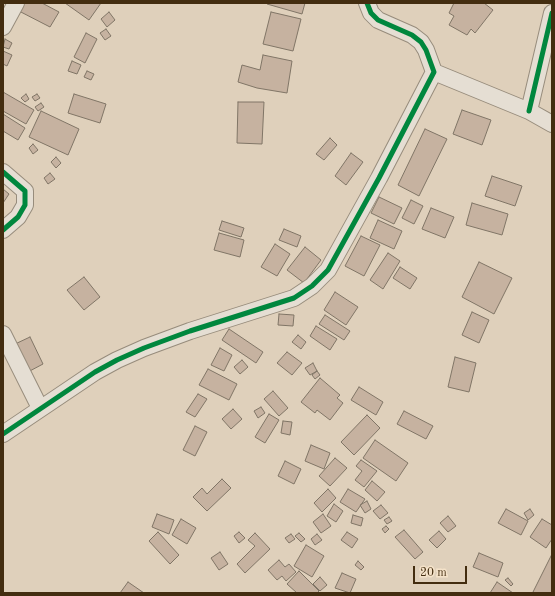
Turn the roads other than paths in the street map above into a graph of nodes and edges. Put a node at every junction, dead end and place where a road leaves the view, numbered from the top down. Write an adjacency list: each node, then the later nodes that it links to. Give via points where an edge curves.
1 (16, 3): 4 (street)
2 (367, 3): 5 (street, via 371,13 378,20 421,42)
3 (552, 14): 6 (street)
4 (3, 27)
5 (434, 72): 6 (street); 11 (street, via 328,270 312,286 294,298 144,348 117,360)
6 (530, 111): 7 (street)
7 (552, 124)
8 (3, 172): 9 (street, via 25,191 25,206 18,218)
9 (3, 230)
10 (3, 334): 11 (street)
11 (40, 408): 12 (street)
12 (3, 434)

